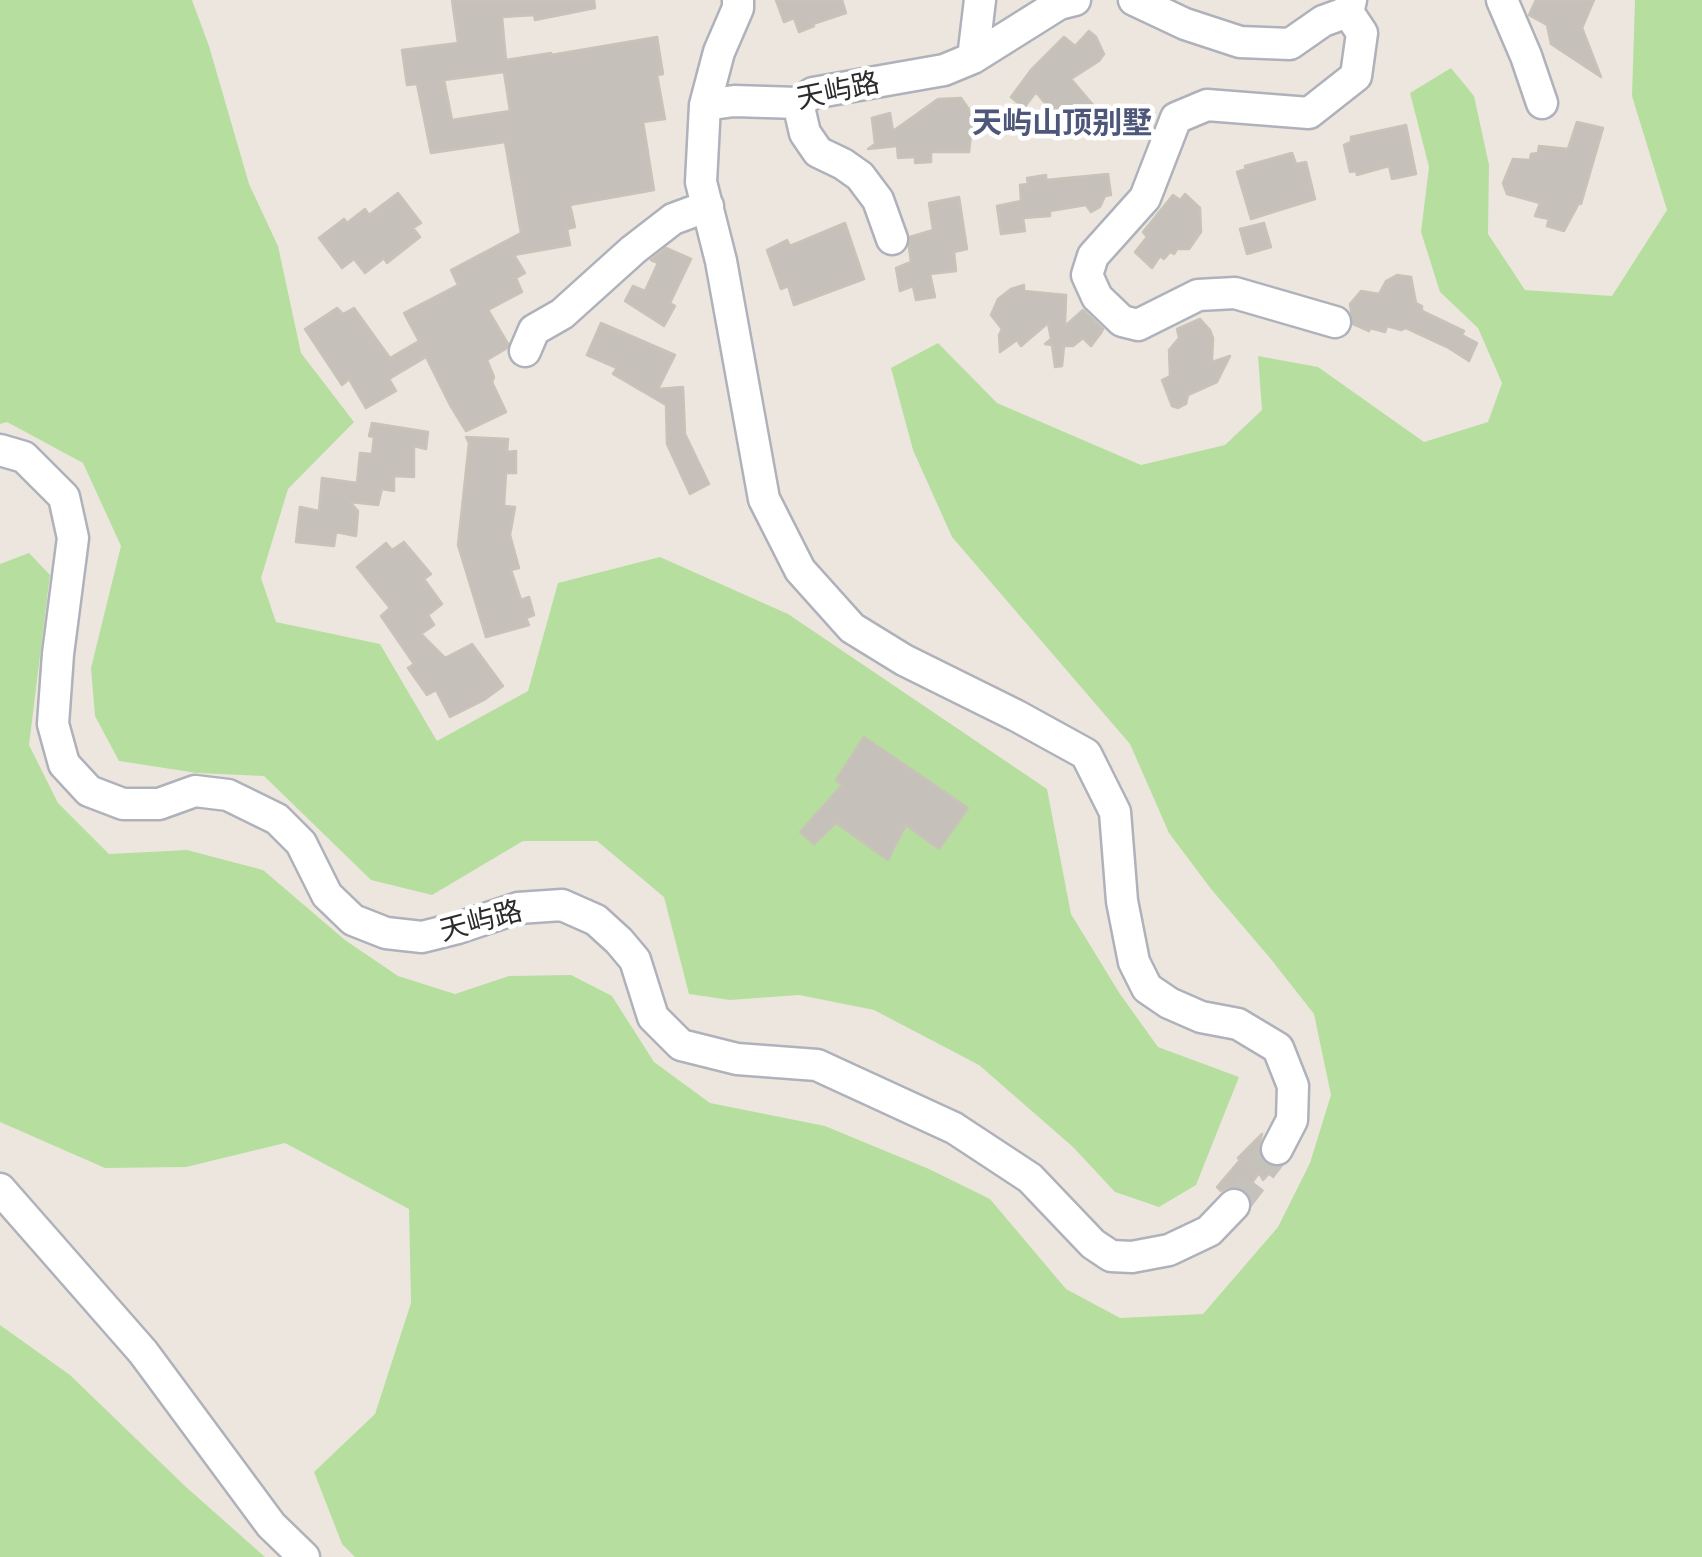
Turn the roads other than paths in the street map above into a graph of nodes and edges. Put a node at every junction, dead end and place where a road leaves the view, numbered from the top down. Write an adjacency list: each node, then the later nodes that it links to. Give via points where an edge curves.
1 (738, 0): 10 (street)
2 (980, 0): 7 (street)
3 (1075, 0): 7 (street, 天屿路)
4 (1134, 0): 6 (street, via 1240,42 1290,44)
5 (1502, 0): 9 (street)
6 (1349, 6): 13 (street, via 1362,32 1356,76 1308,113 1207,106 1176,118 1145,198 1093,256 1088,275 1097,297 1122,321 1138,325 1198,294 1235,293)
7 (973, 58): 8 (street, 天屿路, via 944,70 812,93)
8 (798, 103): 10 (street, 天屿路); 12 (street, via 818,152 860,176 878,200)
9 (1542, 103)
10 (704, 105): 11 (street, via 701,182)
11 (708, 206): 14 (street, via 673,219 633,250 562,314 534,330); 16 (street, via 764,499 800,570 852,628 1086,754 1115,812 1134,962 1147,988 1169,1003 1200,1018 1238,1024 1278,1048 1293,1086 1292,1120)
12 (892, 239)
13 (1335, 322)
14 (525, 352)
15 (0, 450): 18 (street, 天屿路, via 24,457 64,497 73,538 53,724 64,764 89,792 123,804 159,804 195,791 228,795 278,819 301,843 328,895 352,920 386,933 422,936 518,908 562,904 596,920 619,941 635,960 654,1017 682,1045 737,1059 817,1065 954,1128 1030,1178 1111,1256 1169,1250 1209,1231)
16 (1277, 1149)
17 (0, 1189): 19 (street, via 143,1352 272,1525)
18 (1234, 1204)
19 (304, 1557)

